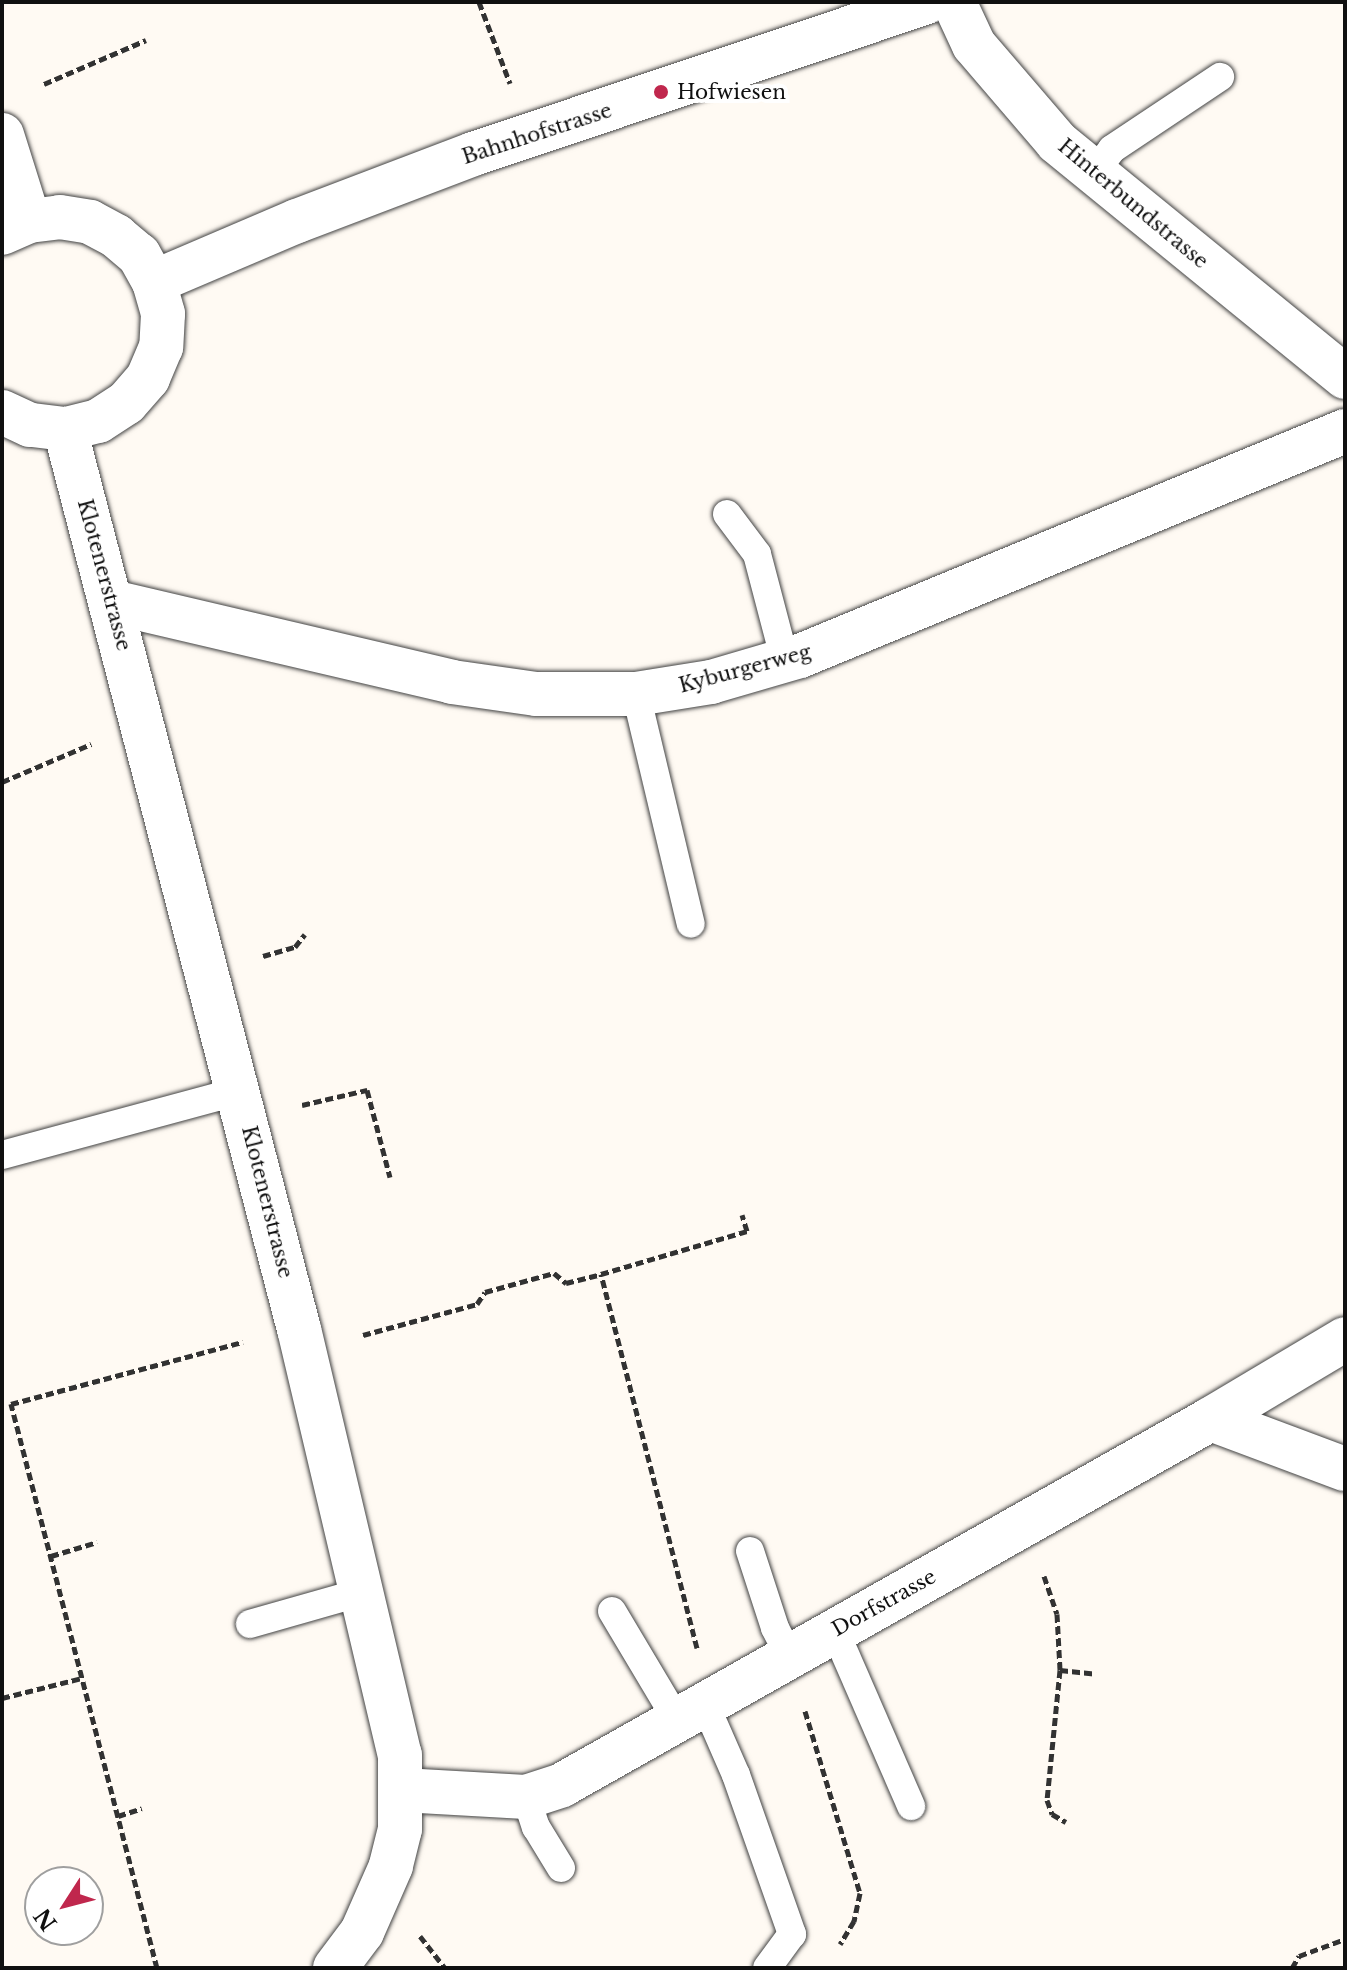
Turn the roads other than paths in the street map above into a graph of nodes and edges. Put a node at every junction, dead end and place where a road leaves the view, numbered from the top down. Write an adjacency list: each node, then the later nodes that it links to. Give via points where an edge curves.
1 (926, 2): 7 (street, Bahnhofstrasse, via 473,154)
2 (954, 2): 5 (street, Hinterbundstrasse, via 974,45 1057,142)
3 (1220, 77): 5 (lane, via 1112,149)
4 (2, 135): 6 (street)
5 (1094, 173): 8 (street, Hinterbundstrasse)
6 (16, 227): 7 (street, via 60,217 90,222 139,255)
7 (154, 282): 10 (street, via 163,314 161,347 148,378 126,403 98,421)
8 (1345, 377)
9 (2, 412): 10 (street, via 30,425)
10 (65, 429): 13 (street, Klotenerstrasse)
11 (1345, 431): 14 (street, Kyburgerweg)
12 (727, 514): 14 (lane, via 757,554)
13 (112, 602): 15 (street, Kyburgerweg, via 452,682 536,694); 17 (street, Klotenerstrasse)
14 (785, 661): 15 (street, Kyburgerweg, via 711,682)
15 (636, 694): 16 (lane)
16 (691, 924)
17 (239, 1091): 18 (lane); 23 (street, Klotenerstrasse)
18 (2, 1155)
19 (1345, 1339): 20 (street, Dorfstrasse)
20 (1211, 1419): 21 (street); 26 (street, Dorfstrasse)
21 (1345, 1469)
22 (750, 1551): 27 (lane)
23 (362, 1592): 25 (lane); 29 (street, Klotenerstrasse, via 393,1719)
24 (612, 1611): 28 (lane)
25 (250, 1624)
26 (835, 1631): 27 (street, Dorfstrasse); 31 (lane)
27 (789, 1656): 28 (street, Dorfstrasse)
28 (691, 1712): 30 (street, Dorfstrasse, via 562,1785); 34 (lane, via 736,1775 792,1934)
29 (402, 1790): 30 (street, Dorfstrasse); 33 (street, Klotenerstrasse, via 400,1829 383,1892)
30 (526, 1797): 32 (lane, via 536,1827)
31 (911, 1806)
32 (561, 1868)
33 (335, 1968)
34 (767, 1968)

